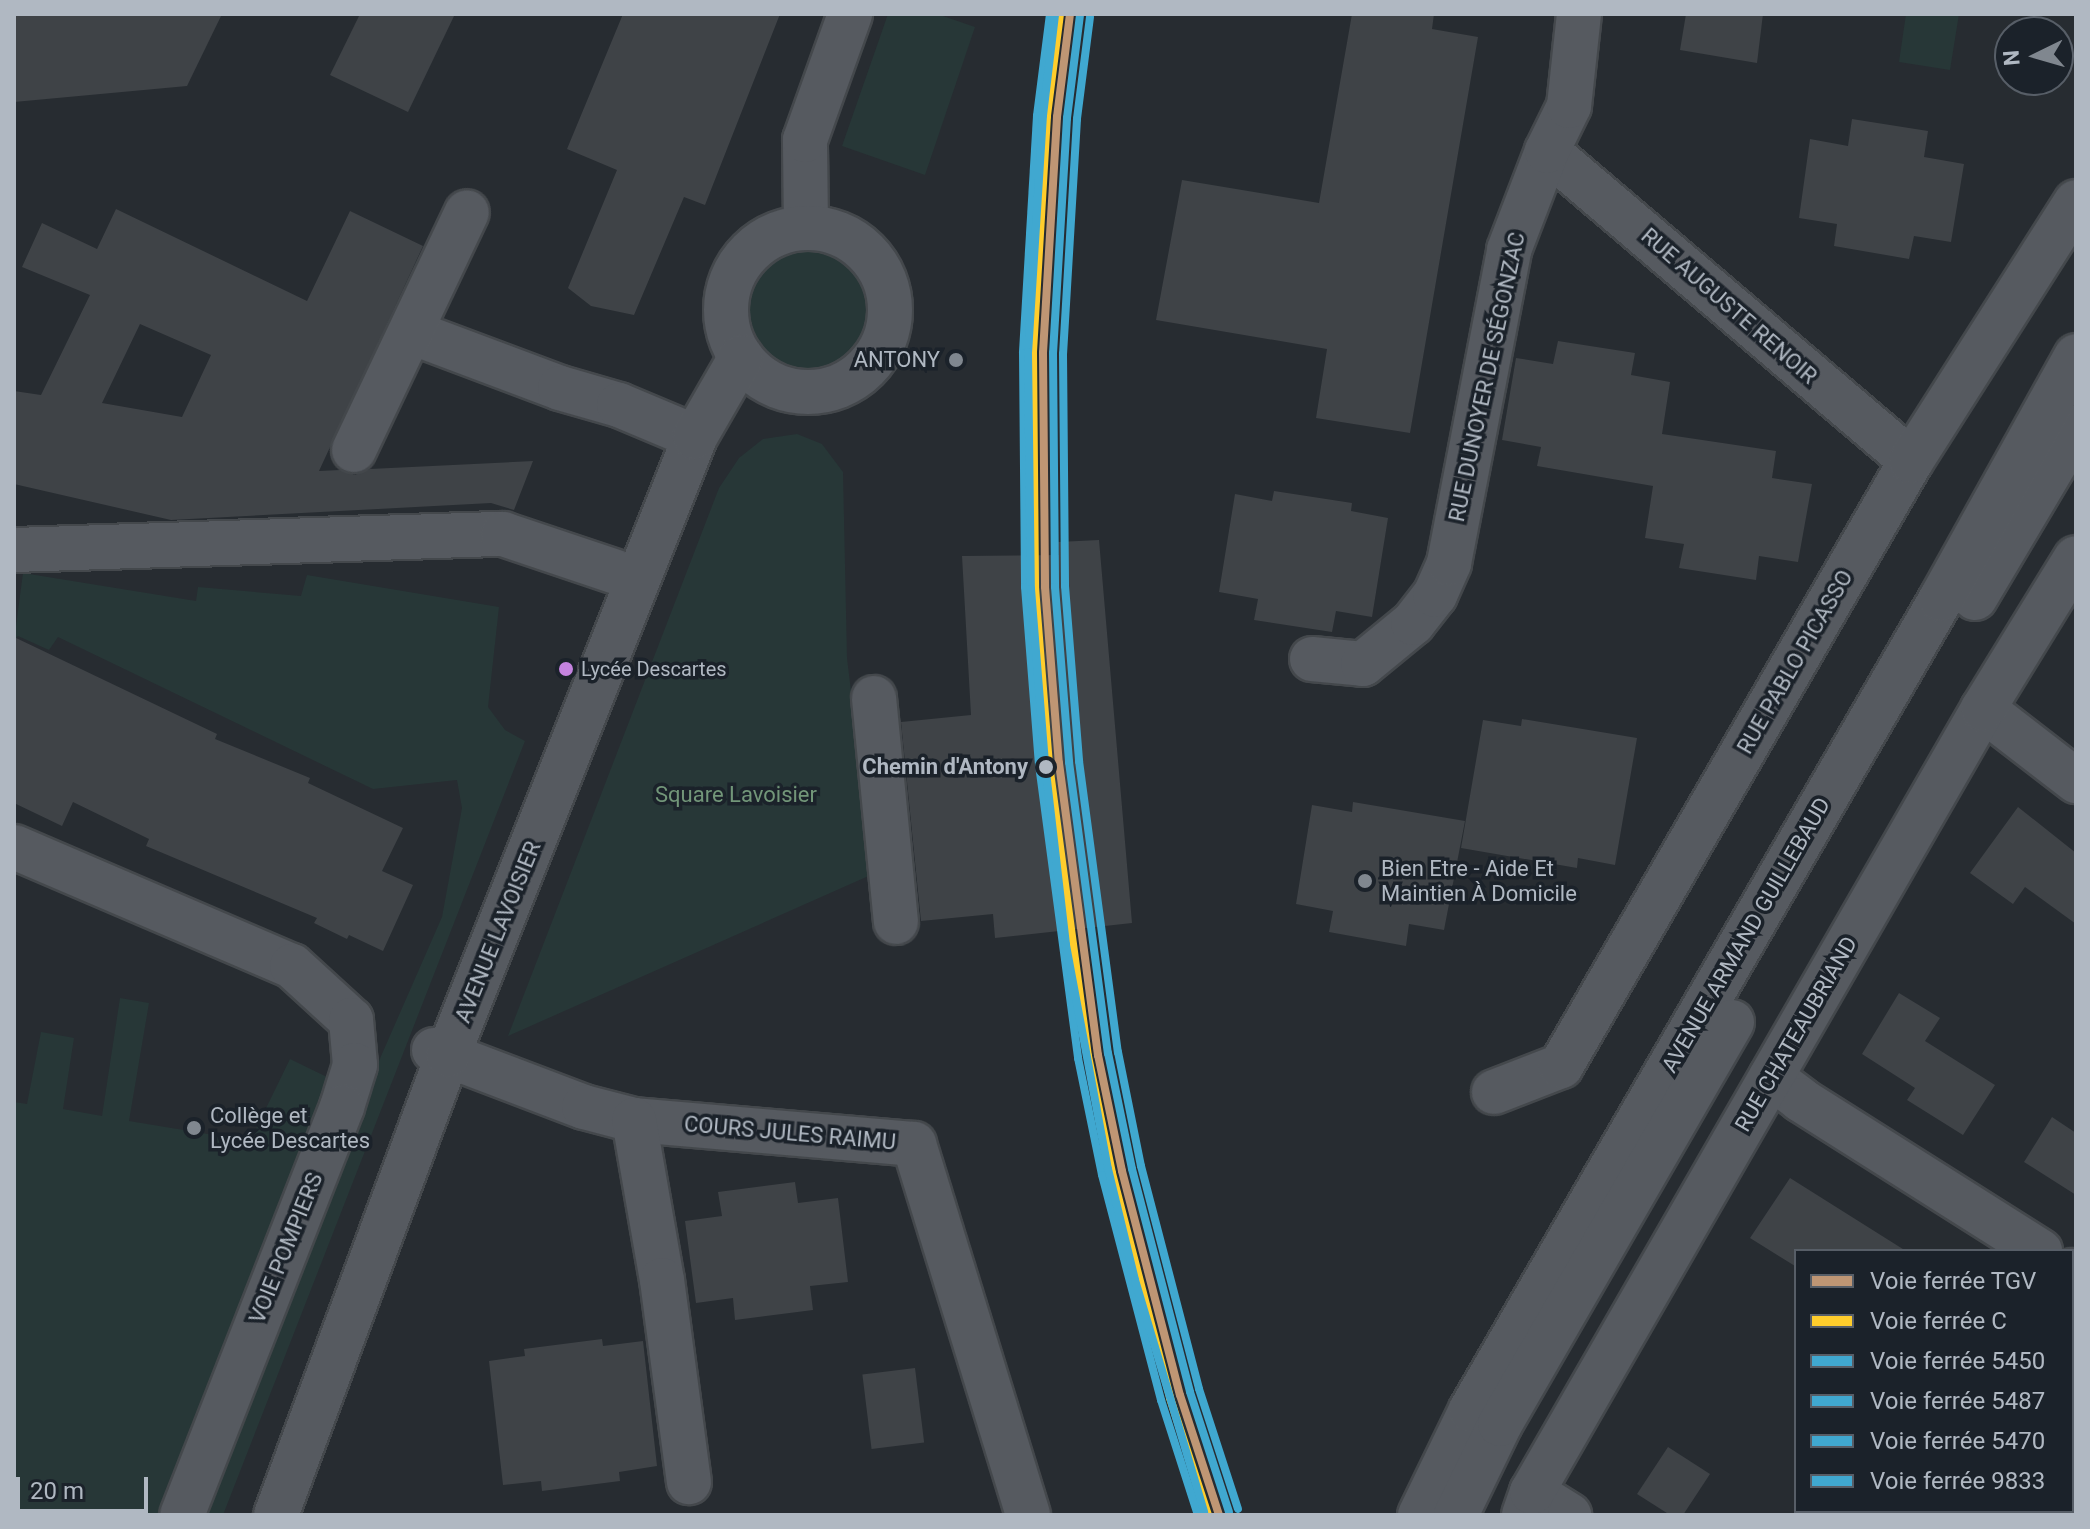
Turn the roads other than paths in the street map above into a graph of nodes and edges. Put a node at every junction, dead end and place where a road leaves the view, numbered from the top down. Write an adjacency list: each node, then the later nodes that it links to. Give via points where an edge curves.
1 (850, 14): 6 (street, via 805,140)
2 (1579, 14): 3 (street, RUE DUNOYER DE SÉGONZAC, via 1569,106)
3 (1547, 151): 13 (street, RUE AUGUSTE RENOIR); 18 (street, RUE DUNOYER DE SÉGONZAC, via 1509,250 1449,563 1435,595 1413,623 1363,664)
4 (2076, 202): 13 (street, RUE PABLO PICASSO)
5 (467, 212): 7 (street)
6 (806, 227): 9 (street, via 766,239 736,268 727,294 726,322); 9 (street, via 852,239 883,275 890,298 883,346 851,381 807,393 763,380)
7 (411, 332): 11 (street); 12 (street)
8 (2076, 356): 34 (street, AVENUE ARMAND GUILLEBAUD, via 1471,1410)
9 (741, 357): 11 (street, AVENUE LAVOISIER)
10 (2076, 428): 14 (street, AVENUE ARMAND GUILLEBAUD)
11 (695, 437): 24 (street, AVENUE LAVOISIER)
12 (354, 450)
13 (1911, 461): 26 (street, RUE PABLO PICASSO, via 1561,1066)
14 (2067, 462): 35 (street, AVENUE ARMAND GUILLEBAUD, via 2015,529 1508,1410)
15 (14, 550): 17 (street, via 503,534)
16 (2076, 558): 20 (street, RUE CHATEAUBRIAND)
17 (616, 572)
18 (1312, 659)
19 (874, 698): 23 (street)
20 (1983, 709): 21 (street); 25 (street, RUE CHATEAUBRIAND)
21 (2076, 781)
22 (14, 847): 31 (street, VOIE POMPIERS, via 292,966 351,1020 355,1065 342,1107)
23 (896, 922)
24 (441, 1053): 27 (street, COURS JULES RAIMU, via 584,1107); 32 (street, AVENUE LAVOISIER)
25 (1771, 1077): 28 (street); 30 (street, RUE CHATEAUBRIAND)
26 (1494, 1092)
27 (634, 1120): 29 (street); 33 (street, COURS JULES RAIMU, via 914,1144)
28 (2037, 1249)
29 (689, 1482)
30 (1528, 1504): 36 (street)
31 (182, 1515)
32 (276, 1515)
33 (1028, 1515)
34 (1420, 1515)
35 (1456, 1515)
36 (1569, 1515)

